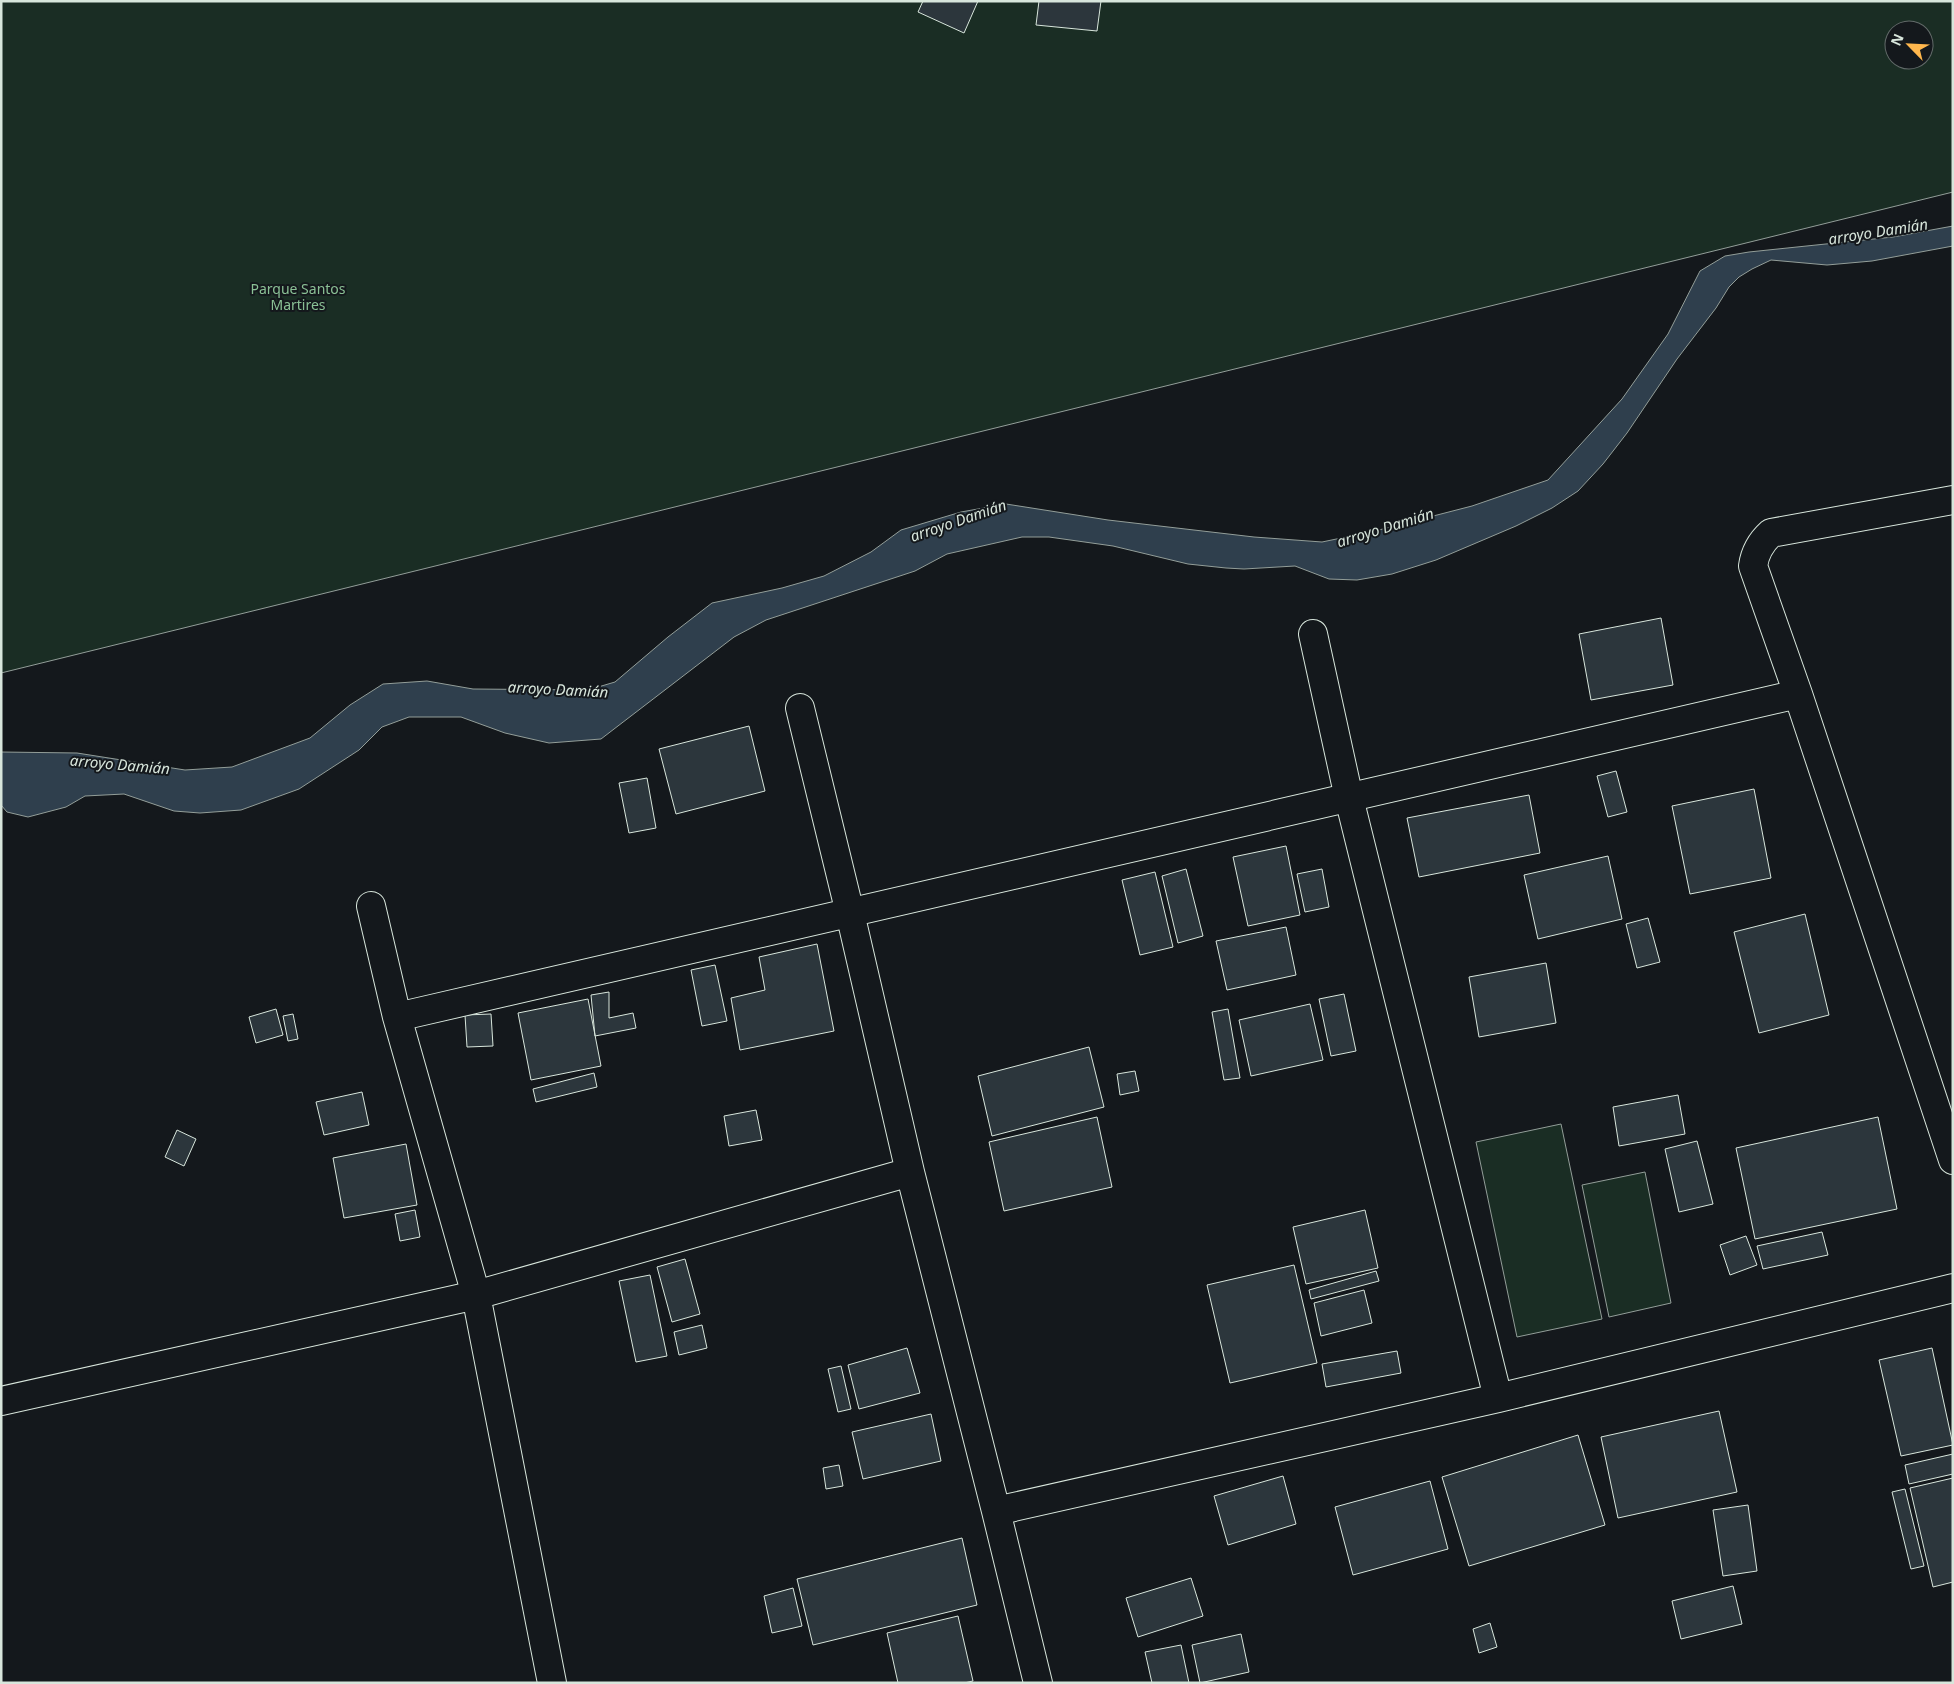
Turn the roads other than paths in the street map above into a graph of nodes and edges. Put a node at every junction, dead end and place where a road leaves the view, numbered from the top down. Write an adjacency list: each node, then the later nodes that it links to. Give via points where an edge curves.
1 (1953, 500): 3 (street, via 1771,533 1764,539 1753,566)
2 (1313, 634): 5 (street)
3 (1798, 694): 5 (street); 9 (street)
4 (800, 708): 7 (street)
5 (1349, 798): 7 (street); 13 (street)
6 (371, 906): 8 (street)
7 (850, 912): 8 (street); 10 (street)
8 (397, 1017): 12 (street)
9 (1953, 1160)
10 (910, 1172): 12 (street); 15 (street)
11 (1953, 1288): 13 (street)
12 (476, 1295): 14 (street); 16 (street)
13 (1498, 1398): 15 (street)
14 (1, 1401)
15 (996, 1511): 17 (street)
16 (552, 1683)
17 (1038, 1683)

